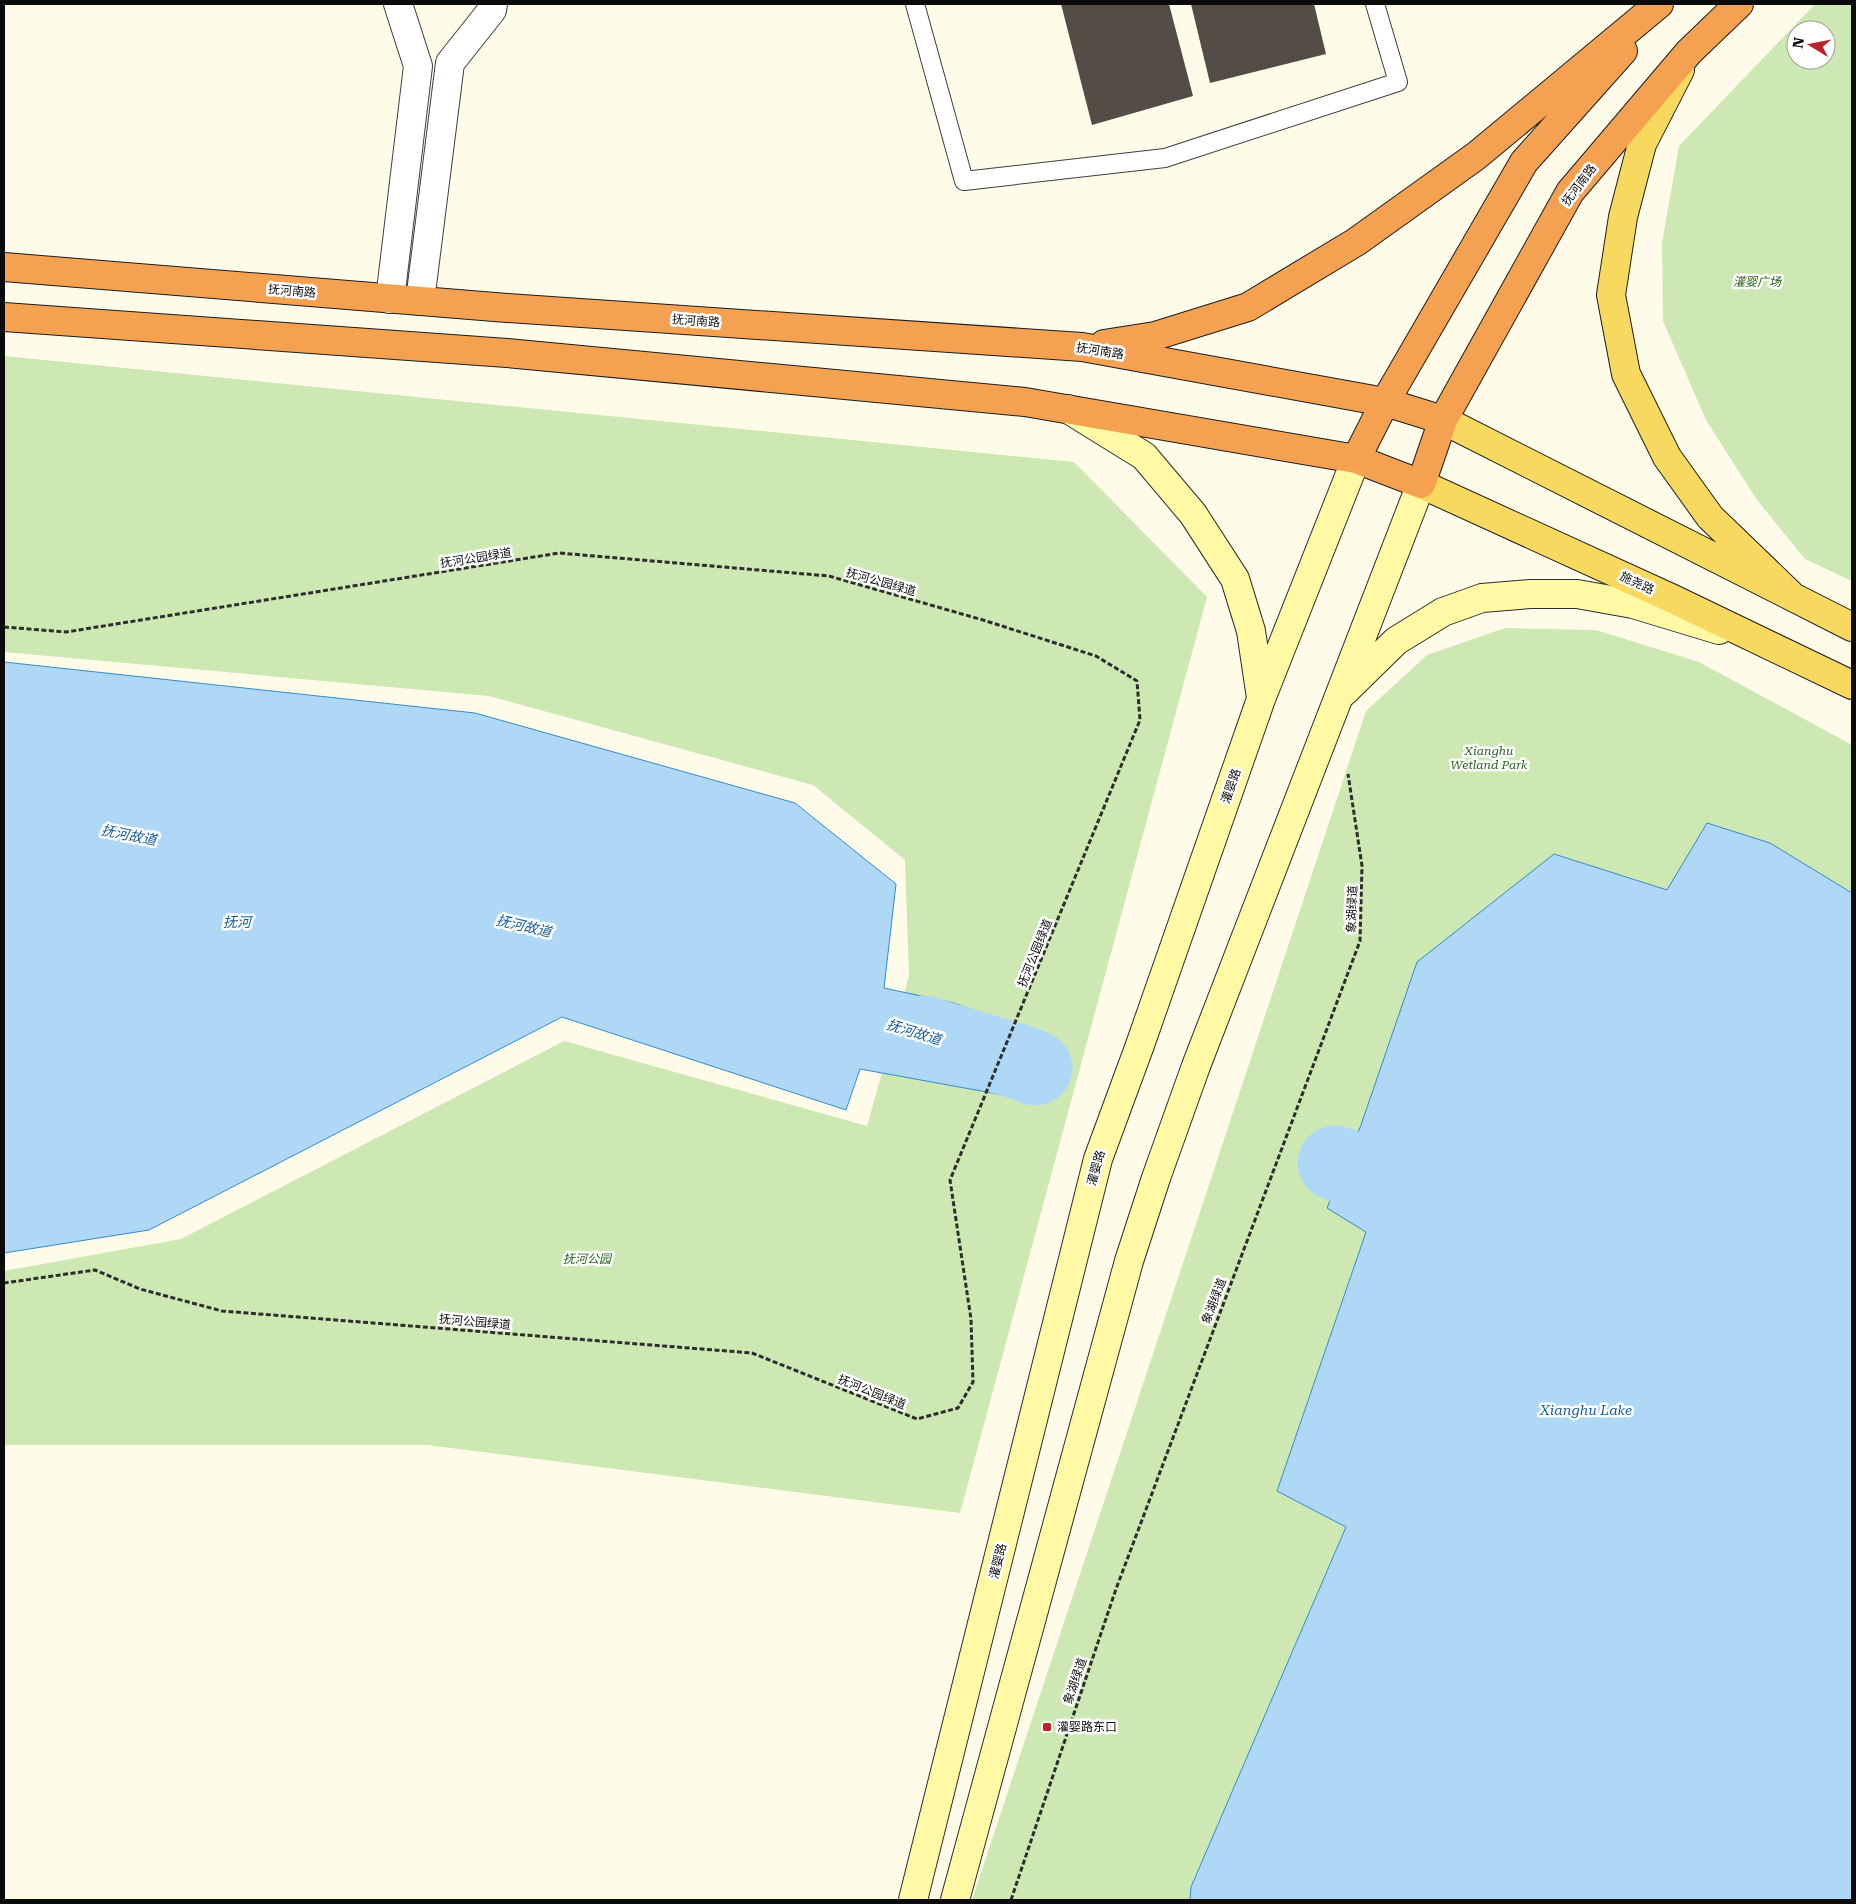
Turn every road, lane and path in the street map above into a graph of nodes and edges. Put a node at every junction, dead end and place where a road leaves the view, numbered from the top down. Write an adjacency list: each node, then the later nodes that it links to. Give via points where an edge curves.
1 (398, 4): 10 (street, via 418,66)
2 (492, 4): 11 (street, via 492,10 450,63)
3 (915, 4): 4 (lane, via 964,181 1165,158 1398,82)
4 (1375, 4)
5 (1659, 4): 13 (highway, via 1476,156 1356,242 1248,308 1155,336)
6 (1666, 4): 14 (highway, via 1524,162)
7 (1739, 4): 8 (highway, 抚河南路)
8 (1689, 52): 16 (highway, 抚河南路, via 1570,192); 19 (main road, via 1642,144 1623,217 1611,295 1626,374 1667,457 1710,517)
9 (4, 267): 10 (highway, 抚河南路)
10 (390, 299): 11 (highway, 抚河南路)
11 (420, 301): 13 (highway, 抚河南路)
12 (4, 317): 15 (highway, via 507,354 1016,401)
13 (1082, 347): 14 (highway, 抚河南路)
14 (1384, 402): 16 (highway, 抚河南路); 17 (highway)
15 (1068, 409): 17 (highway); 25 (main road, via 1144,456 1193,514 1235,579 1251,631)
16 (1443, 420): 18 (highway, 抚河南路); 19 (main road)
17 (1356, 459): 18 (highway); 25 (main road, 灌婴路)
18 (1421, 484): 22 (main road, 施尧路); 24 (main road)
19 (1791, 595): 20 (main road)
20 (1852, 626)
21 (4, 627): 27 (path, 抚河公园绿道, via 66,632 560,553 829,576 983,620 1096,656 1137,681 1140,720 950,1180 971,1319 973,1382 958,1408 917,1419 752,1353 222,1311 140,1289 95,1270)
22 (1770, 645): 23 (main road, 施尧路); 24 (main road, via 1632,604 1577,594 1482,598 1443,612 1396,641)
23 (1852, 685)
24 (1337, 698): 29 (main road, via 1196,1066 1129,1261)
25 (1261, 699): 28 (main road, 灌婴路, via 1098,1159)
26 (1348, 767): 30 (path, 象湖绿道, via 1362,866 1360,941 1116,1589)
27 (4, 1283)
28 (913, 1900)
29 (955, 1900)
30 (1011, 1900)

